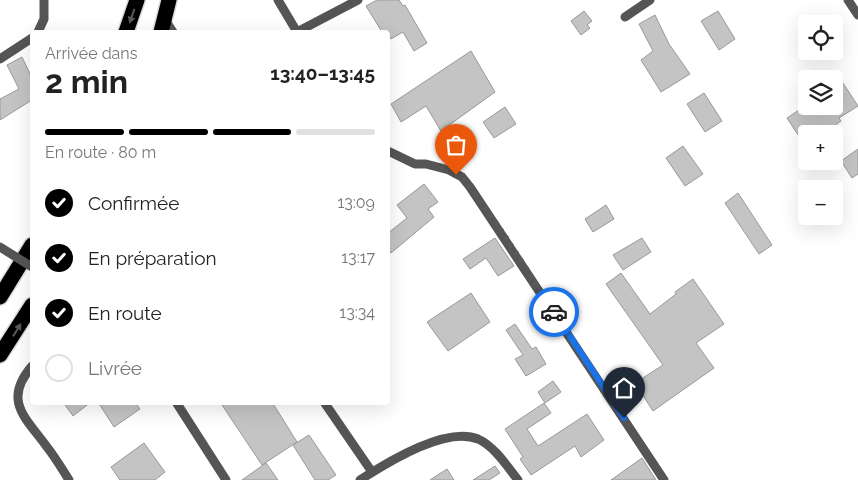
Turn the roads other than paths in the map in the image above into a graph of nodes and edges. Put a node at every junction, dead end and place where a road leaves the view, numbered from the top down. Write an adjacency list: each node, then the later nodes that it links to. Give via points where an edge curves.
1 (44, 0): 11 (street, via 44,19)
2 (137, 0): 12 (highway, one-way to 12)
3 (170, 0): 10 (highway)
4 (278, 0): 13 (street)
5 (358, 0): 14 (street)
6 (650, 0): 9 (street)
7 (848, 0): 8 (street)
8 (858, 15)
9 (625, 17)
10 (166, 28)
11 (39, 30)
12 (127, 30)
13 (296, 30)
14 (301, 30)
15 (30, 39): 16 (street)
16 (0, 59)
17 (390, 153): 32 (street, via 415,164 449,170 462,177)
18 (0, 247): 20 (street, bridge)
19 (30, 248): 21 (highway)
20 (30, 266)
21 (0, 297)
22 (30, 308): 23 (highway, one-way to 22)
23 (0, 354)
24 (30, 369): 28 (street, via 16,400 23,418)
25 (178, 405): 29 (street)
26 (326, 405): 27 (street)
27 (372, 472): 30 (street); 31 (street, via 405,452 426,444 476,438 487,445)
28 (69, 480)
29 (226, 480)
30 (360, 480)
31 (518, 480)
32 (664, 480)

